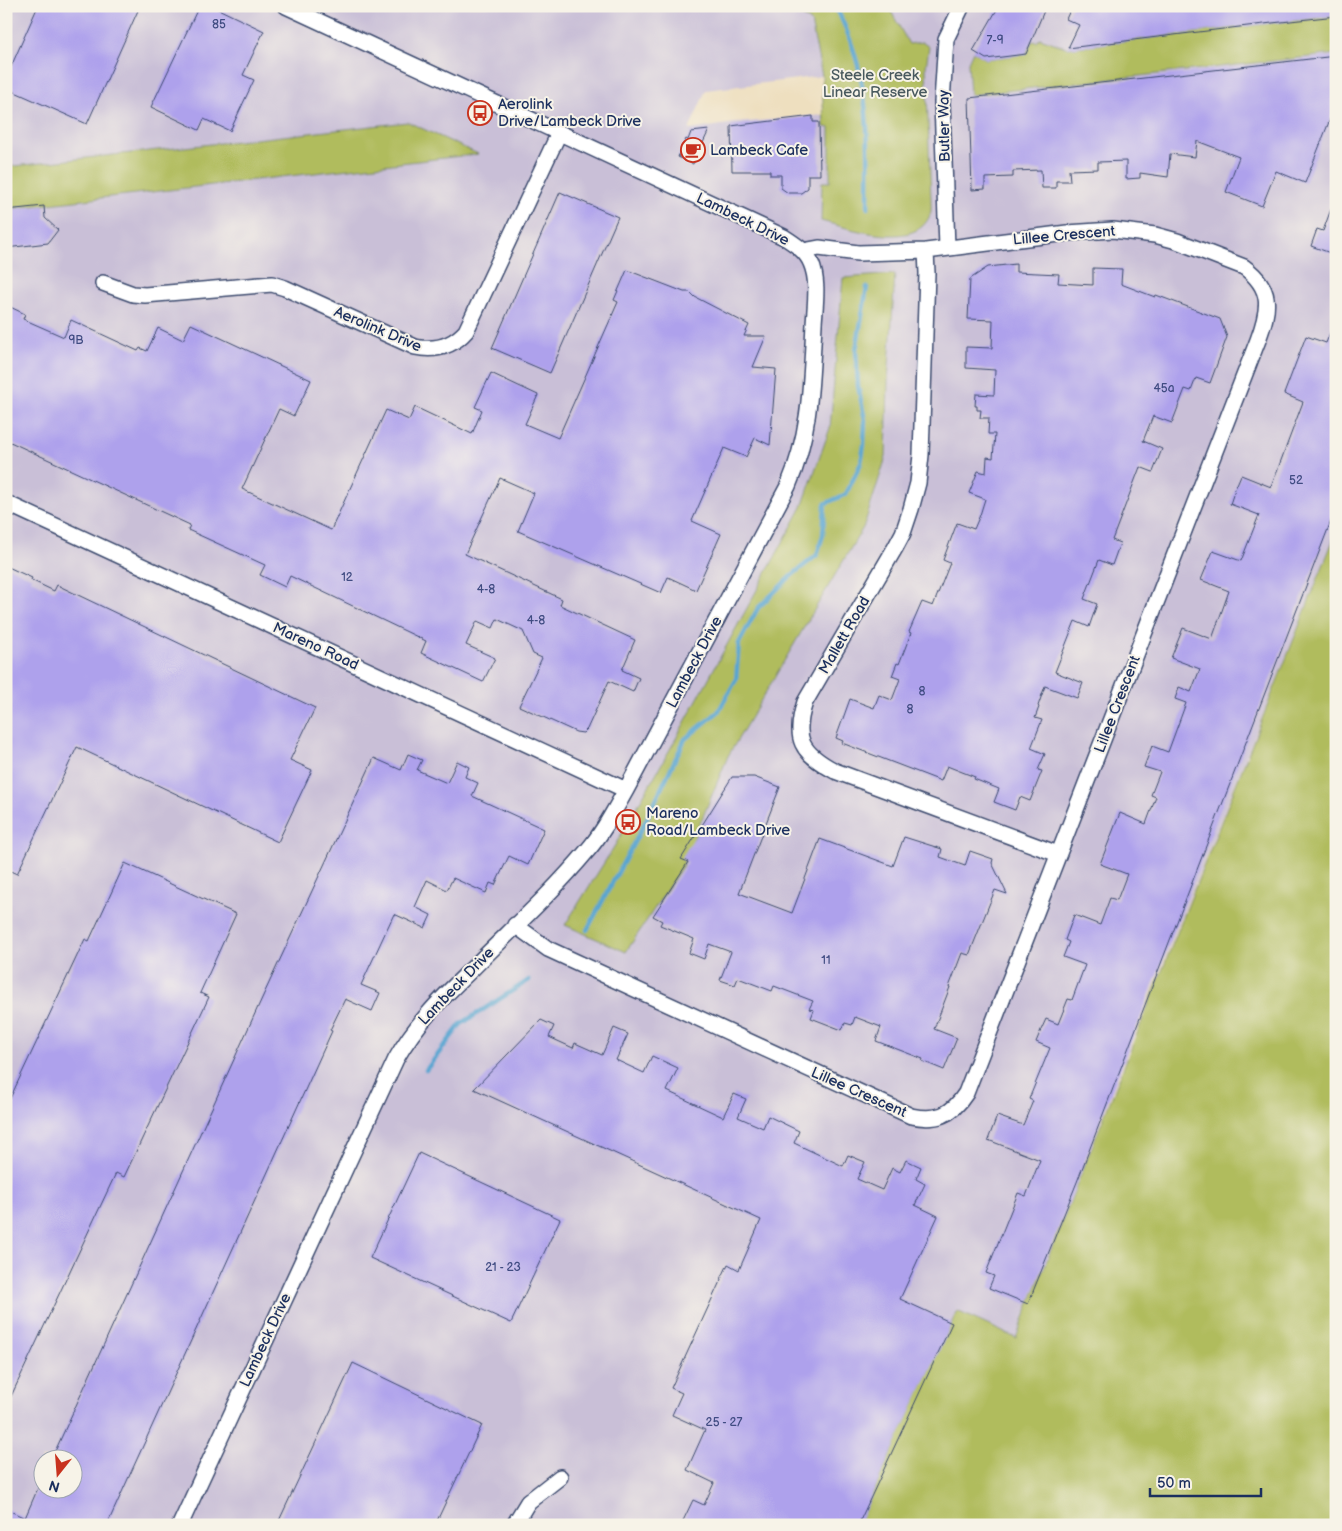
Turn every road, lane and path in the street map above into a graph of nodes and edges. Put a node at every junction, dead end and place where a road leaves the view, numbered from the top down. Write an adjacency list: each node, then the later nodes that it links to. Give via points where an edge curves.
1 (286, 6): 3 (street, Lambeck Drive)
2 (962, 6): 4 (street, Butler Way, via 946,40 942,102)
3 (559, 133): 5 (street, Lambeck Drive, via 784,237); 7 (street, Aerolink Drive, via 466,331 449,345 427,349 415,347 272,284 145,295)
4 (947, 248): 6 (street, Lillee Crescent); 10 (street, Lillee Crescent, via 1090,230 1135,231 1177,241 1244,267 1259,281 1267,299 1266,316 1258,340)
5 (803, 251): 6 (street, Lillee Crescent, via 819,248 858,254); 9 (street, Lambeck Drive, via 815,274 815,302 809,403 800,455 777,508)
6 (926, 251): 10 (street, Mallett Road, via 921,455 915,496 903,533 806,702 800,719 801,737 817,762 835,771)
7 (103, 283)
8 (6, 503): 9 (street, Mareno Road)
9 (626, 790): 11 (street, Lambeck Drive, via 587,851)
10 (1058, 854): 11 (street, Lillee Crescent, via 966,1093 950,1112 926,1119 898,1111 548,949)
11 (515, 925): 13 (street, Lambeck Drive, via 434,1006 407,1039)
12 (560, 1477): 14 (street, via 528,1502)
13 (180, 1525)
14 (514, 1525)

